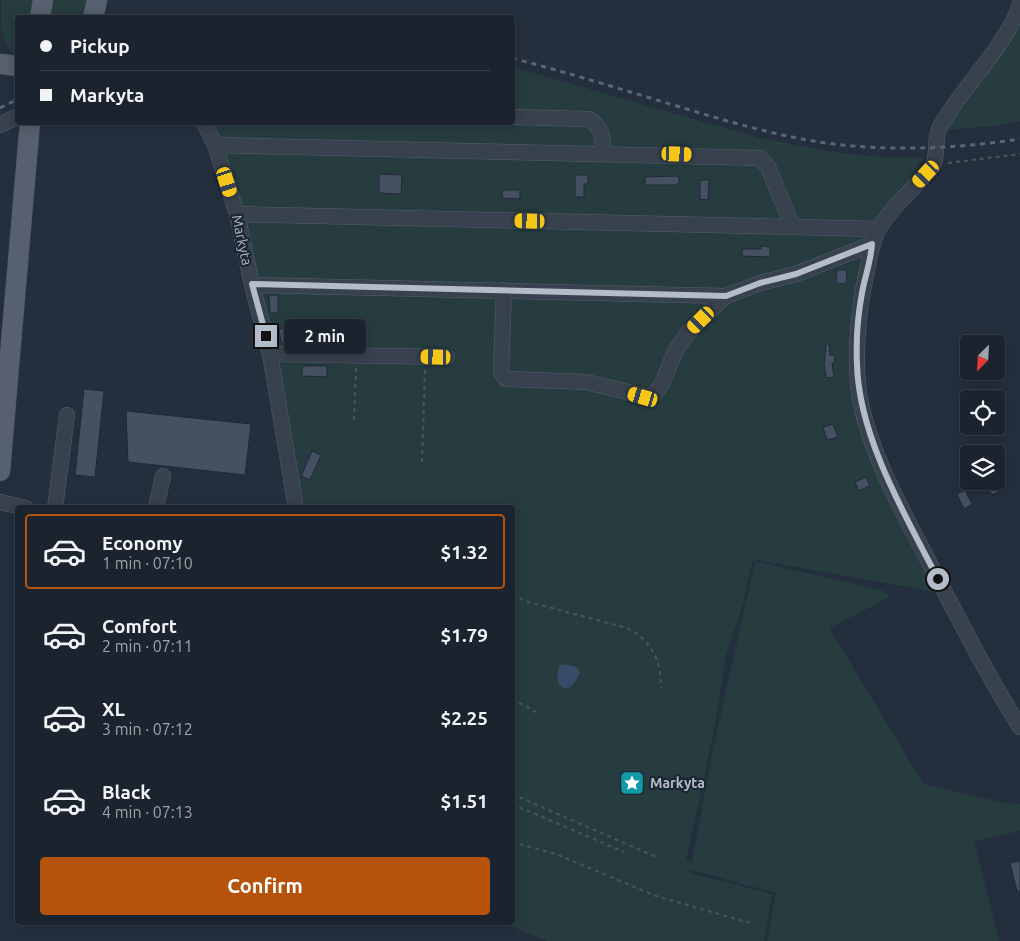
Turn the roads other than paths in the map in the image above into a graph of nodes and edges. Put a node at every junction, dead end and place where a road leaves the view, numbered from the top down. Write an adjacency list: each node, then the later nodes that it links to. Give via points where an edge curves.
1 (43, 0): 4 (main road)
2 (97, 0): 5 (main road)
3 (1020, 5): 17 (street, via 1006,37 940,128 930,170)
4 (40, 15)
5 (93, 15)
6 (0, 64): 7 (main road)
7 (15, 66)
8 (515, 117): 14 (street, via 589,119 601,129)
9 (15, 118): 10 (street)
10 (0, 125)
11 (30, 125): 22 (main road)
12 (205, 125): 13 (street, Markyta)
13 (215, 145): 14 (street); 15 (street, Markyta)
14 (603, 153): 16 (street, via 760,158 768,166)
15 (238, 214): 16 (street); 19 (street, Markyta)
16 (793, 227): 17 (street)
17 (879, 229): 18 (street)
18 (872, 244): 21 (street, via 796,274); 33 (street, via 862,294 857,363 860,402 867,427 907,520)
19 (252, 284): 20 (street); 23 (street, Markyta)
20 (504, 290): 21 (street); 21 (street, via 501,372 506,379 586,382 643,397 658,391 677,348)
21 (726, 296)
22 (6, 346): 26 (main road)
23 (270, 354): 24 (street); 32 (street, Markyta)
24 (447, 357)
25 (67, 415): 30 (street)
26 (0, 471)
27 (162, 476): 31 (street)
28 (0, 502): 29 (street)
29 (15, 505)
30 (55, 505)
31 (157, 505)
32 (295, 505)
33 (1020, 728)

